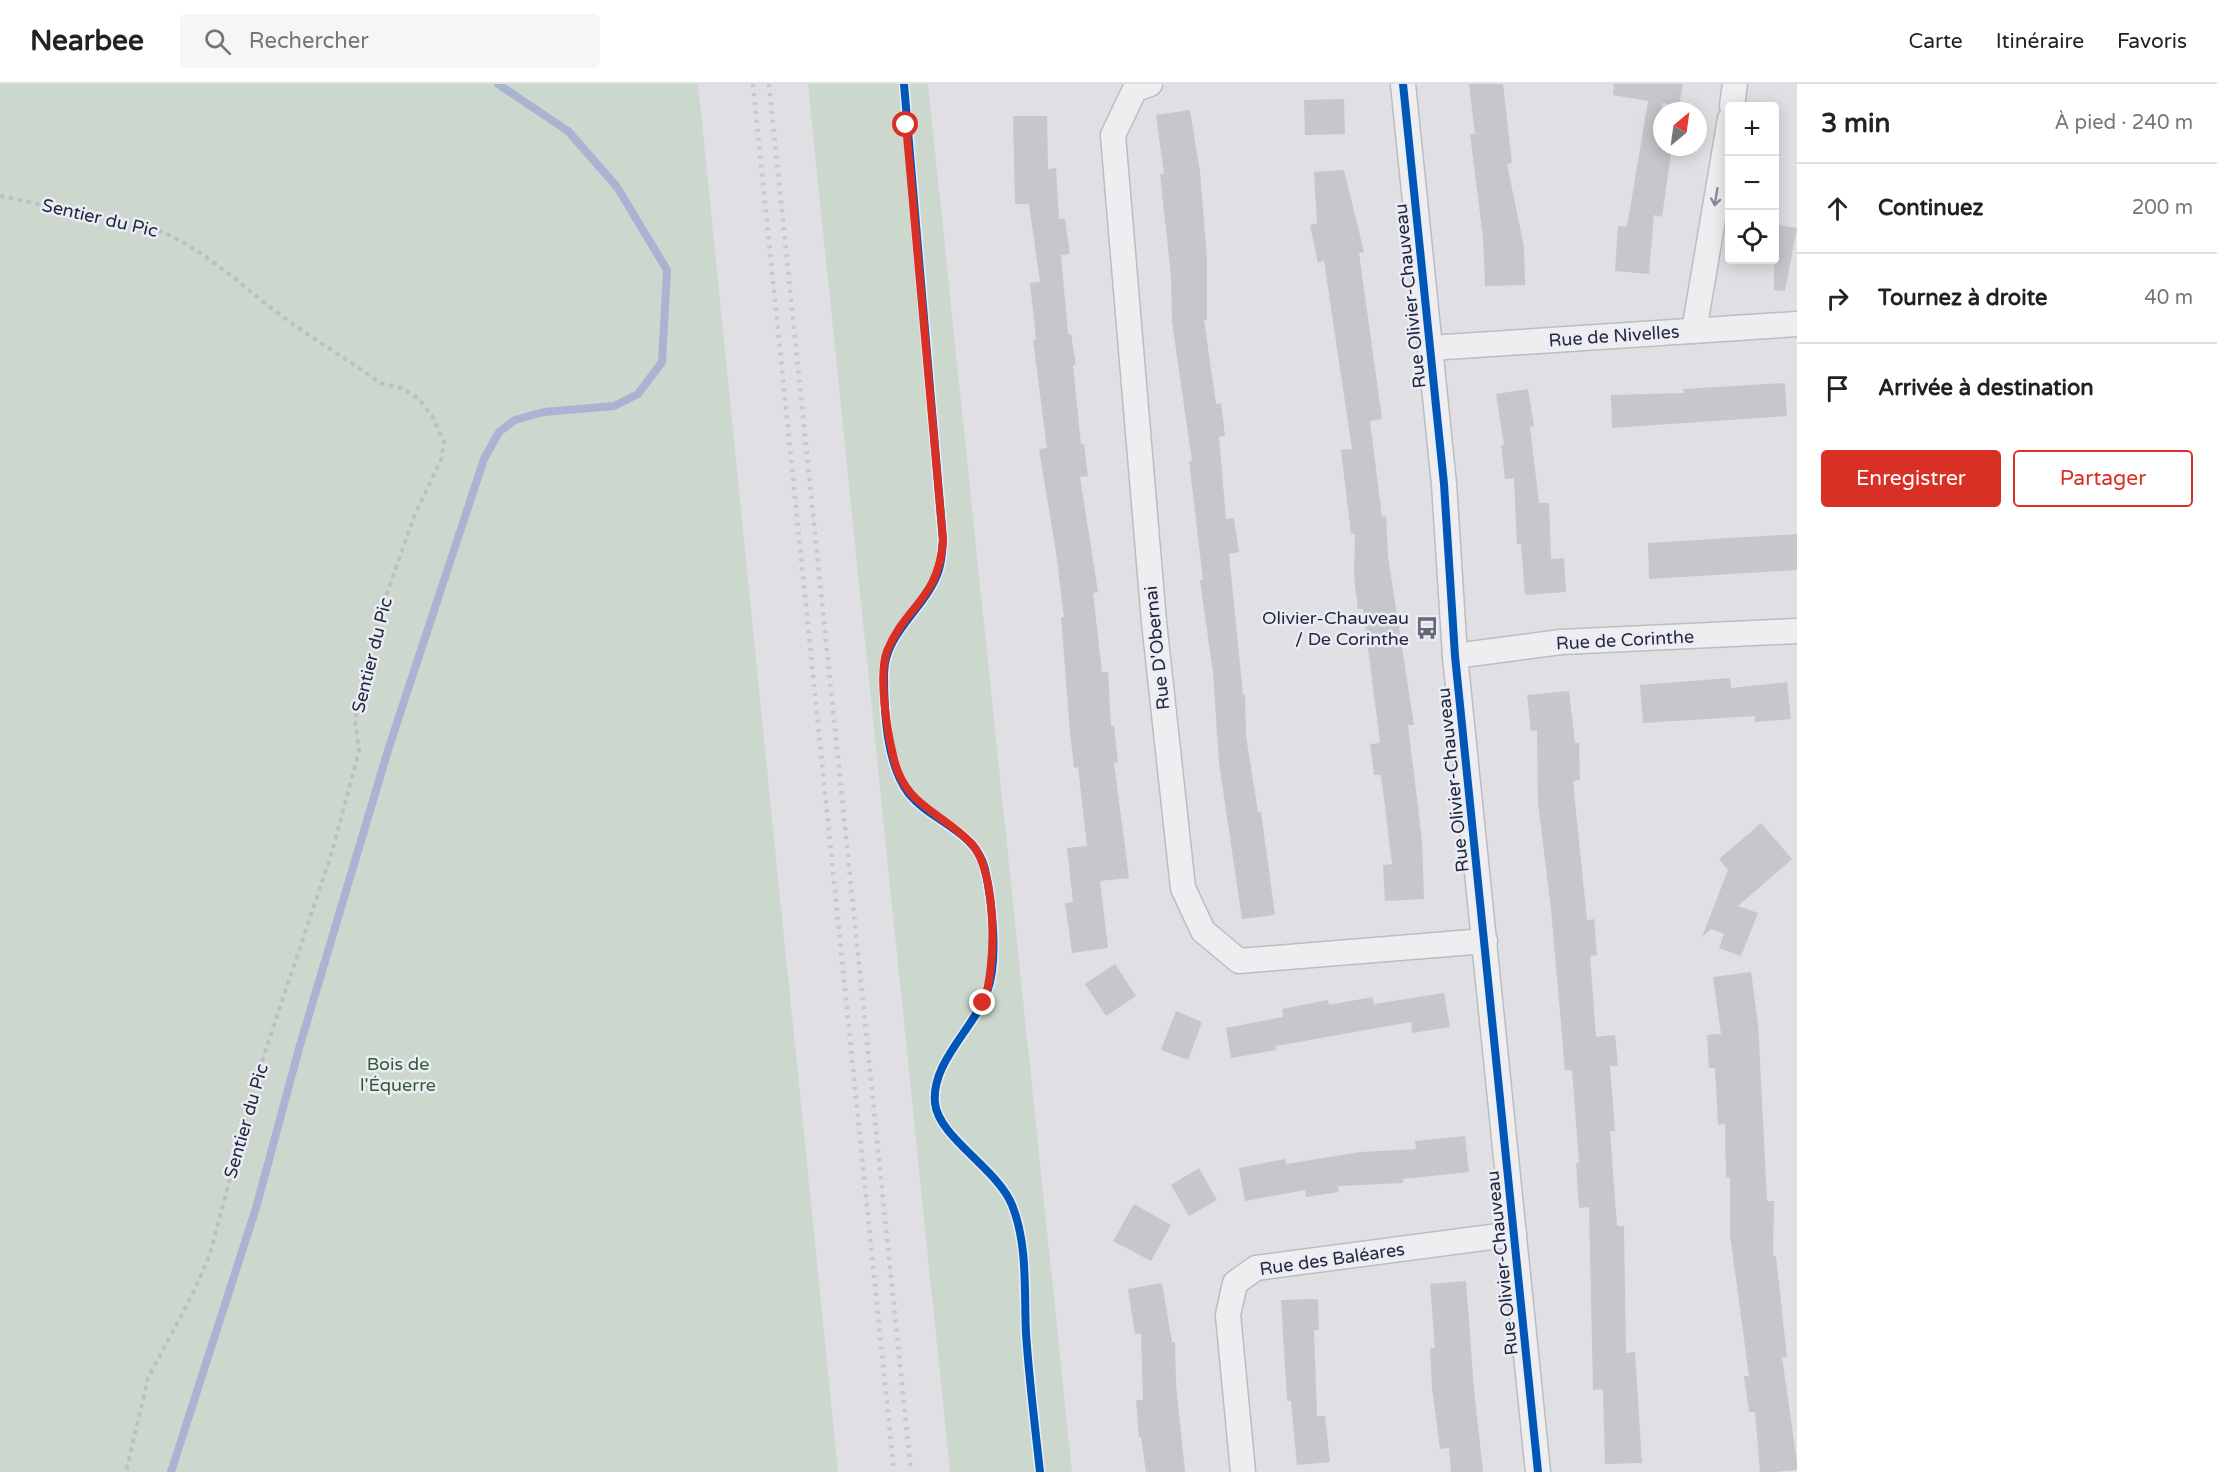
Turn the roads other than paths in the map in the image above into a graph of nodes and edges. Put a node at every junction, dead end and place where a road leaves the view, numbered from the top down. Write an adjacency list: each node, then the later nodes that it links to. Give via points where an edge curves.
1 (1150, 84): 11 (street, Rue D'Obernai, via 1135,89 1113,135 1154,622 1183,888 1203,931 1239,961)
2 (1403, 84): 8 (street, Rue Olivier-Chauveau)
3 (1735, 84): 4 (street)
4 (1733, 102)
5 (1725, 148): 7 (street, one-way to 7)
6 (1797, 324): 7 (street, Rue de Nivelles)
7 (1694, 331): 8 (street, Rue de Nivelles)
8 (1430, 348): 10 (street, Rue Olivier-Chauveau)
9 (1797, 631): 10 (street, Rue de Corinthe, via 1561,642)
10 (1455, 656): 11 (street, Rue Olivier-Chauveau)
11 (1485, 941): 12 (street, Rue Olivier-Chauveau)
12 (1514, 1234): 13 (street, Rue des Baléares, via 1256,1268 1234,1283 1228,1315); 14 (street, Rue Olivier-Chauveau)
13 (1243, 1472)
14 (1538, 1472)

